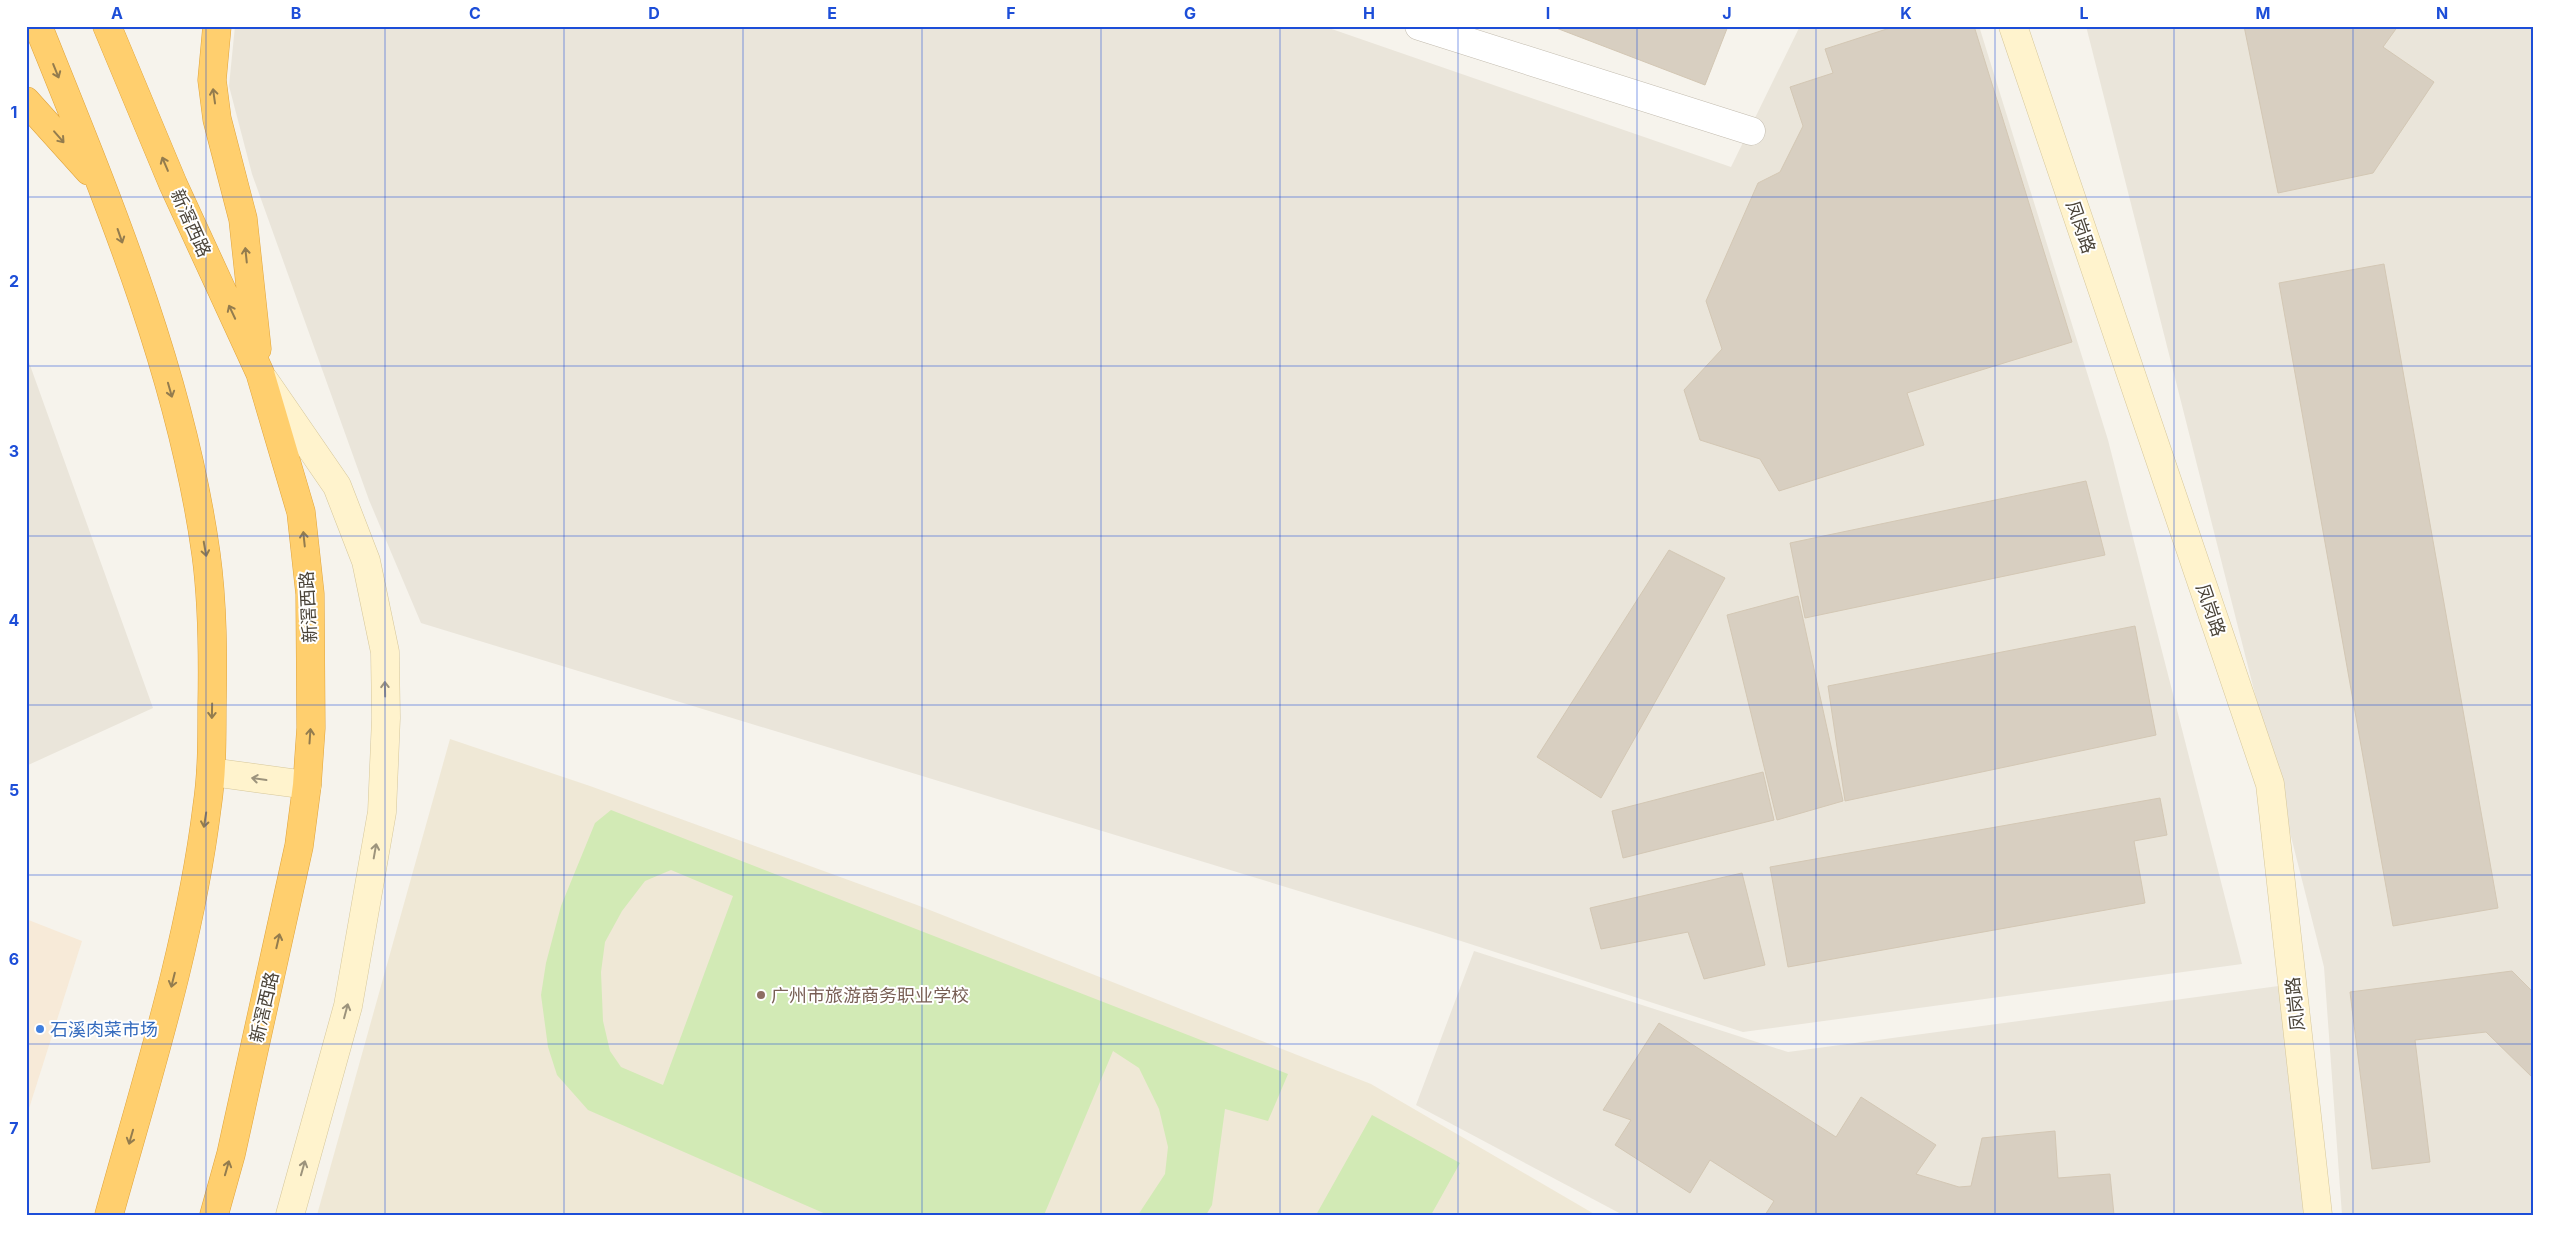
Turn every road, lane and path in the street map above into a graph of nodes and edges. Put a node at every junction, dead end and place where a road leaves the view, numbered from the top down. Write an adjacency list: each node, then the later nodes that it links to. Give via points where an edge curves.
1 (38, 26): 8 (highway, one-way to 8)
2 (107, 26): 9 (highway, 新滘西路, one-way to 2, via 173,184)
3 (217, 26): 9 (highway, one-way to 3, via 242,219 226,159 212,80)
4 (1419, 26): 7 (street)
5 (2013, 26): 15 (street, 凤岗路, via 2270,784)
6 (26, 101): 8 (highway, one-way to 8)
7 (1751, 131)
8 (104, 190): 10 (highway, one-way to 10, via 178,418 206,554 212,620)
9 (260, 373): 11 (highway, 新滘西路, one-way to 9, via 311,728 310,594 300,512); 14 (street, one-way to 9, via 348,1006 382,812 385,652 366,561 337,486)
10 (211, 772): 11 (street, one-way to 10); 12 (highway, one-way to 12, via 198,868 173,979)
11 (307, 785): 13 (highway, 新滘西路, one-way to 11, via 231,1154 299,846)
12 (108, 1215)
13 (214, 1215)
14 (290, 1215)
15 (2318, 1215)

